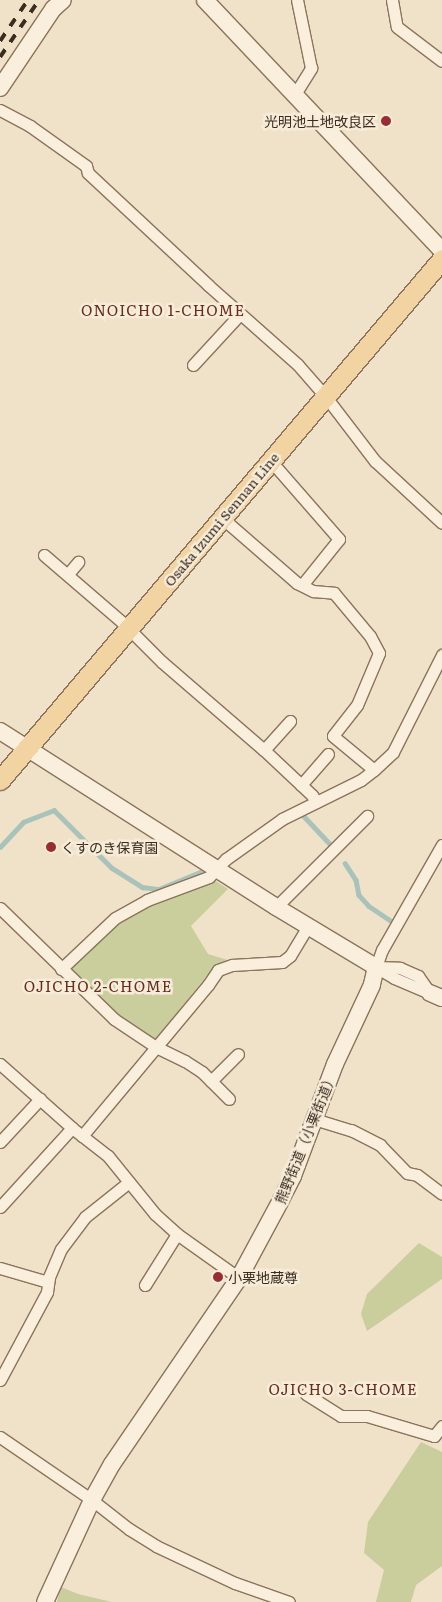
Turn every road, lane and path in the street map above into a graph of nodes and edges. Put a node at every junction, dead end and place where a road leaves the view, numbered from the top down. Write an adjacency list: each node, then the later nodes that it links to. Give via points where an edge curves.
1 (63, 0): 6 (street, via 53,9)
2 (205, 0): 7 (street)
3 (297, 0): 7 (street, via 311,68)
4 (392, 0): 5 (street, via 397,27)
5 (442, 61)
6 (0, 88)
7 (295, 94): 9 (street)
8 (0, 110): 11 (street, via 30,126 86,166 88,173)
9 (442, 251)
10 (442, 259): 13 (main road, Osaka Izumi Sennan Line)
11 (240, 314): 12 (street); 13 (street, via 298,365)
12 (193, 366)
13 (326, 397): 14 (main road, Osaka Izumi Sennan Line); 16 (street, via 376,461)
14 (270, 460): 15 (main road, Osaka Izumi Sennan Line); 20 (street, via 339,539)
15 (221, 517): 20 (street); 21 (main road, Osaka Izumi Sennan Line)
16 (442, 523)
17 (44, 555): 19 (street)
18 (78, 562): 19 (street)
19 (68, 574): 21 (street)
20 (302, 586): 28 (street, via 334,593 370,636 379,653 357,705 333,736)
21 (129, 628): 25 (main road, Osaka Izumi Sennan Line); 26 (street, via 162,662)
22 (442, 657): 28 (street, via 393,752)
23 (290, 721): 26 (street)
24 (0, 731): 25 (street)
25 (28, 748): 29 (main road, Osaka Izumi Sennan Line); 34 (street)
26 (264, 750): 30 (street)
27 (328, 754): 30 (street)
28 (374, 770): 31 (street)
29 (0, 780)
30 (301, 785): 31 (street)
31 (316, 802): 34 (street, via 282,818 226,859)
32 (367, 816): 35 (street)
33 (442, 845): 38 (street, 熊野街道（小栗街道）, via 382,950)
34 (218, 869): 35 (street); 39 (street, via 209,877 147,900 115,918)
35 (276, 907): 37 (street)
36 (0, 908): 39 (street)
37 (308, 926): 38 (street); 41 (street, via 290,956 282,962 232,965 218,970)
38 (376, 967): 40 (street); 47 (street, 熊野街道（小栗街道）, via 372,985 335,1064)
39 (61, 969): 41 (street, via 114,1019)
40 (436, 995)
41 (156, 1047): 44 (street, via 186,1061); 49 (street)
42 (238, 1054): 44 (street)
43 (0, 1064): 45 (street)
44 (211, 1081): 46 (street)
45 (40, 1099): 48 (street); 50 (street)
46 (229, 1099)
47 (314, 1119): 52 (street, via 352,1130 380,1145 407,1173 417,1175); 56 (street, 熊野街道（小栗街道）, via 281,1200)
48 (72, 1128): 49 (street); 53 (street)
49 (82, 1136): 51 (street, via 108,1156)
50 (0, 1142)
51 (129, 1182): 54 (street, via 155,1214); 57 (street, via 85,1217 61,1249)
52 (442, 1194)
53 (0, 1207)
54 (177, 1234): 56 (street); 58 (street)
55 (0, 1268): 57 (street)
56 (239, 1278): 63 (street, 熊野街道（小栗街道）, via 112,1464)
57 (48, 1282): 59 (street, via 48,1292)
58 (145, 1285)
59 (0, 1380)
60 (306, 1394): 61 (street, via 341,1416 367,1416)
61 (439, 1434)
62 (0, 1437): 63 (street)
63 (92, 1500): 64 (street, 熊野街道（小栗街道）); 65 (street, via 156,1546 235,1583)
64 (45, 1602)
65 (289, 1602)

